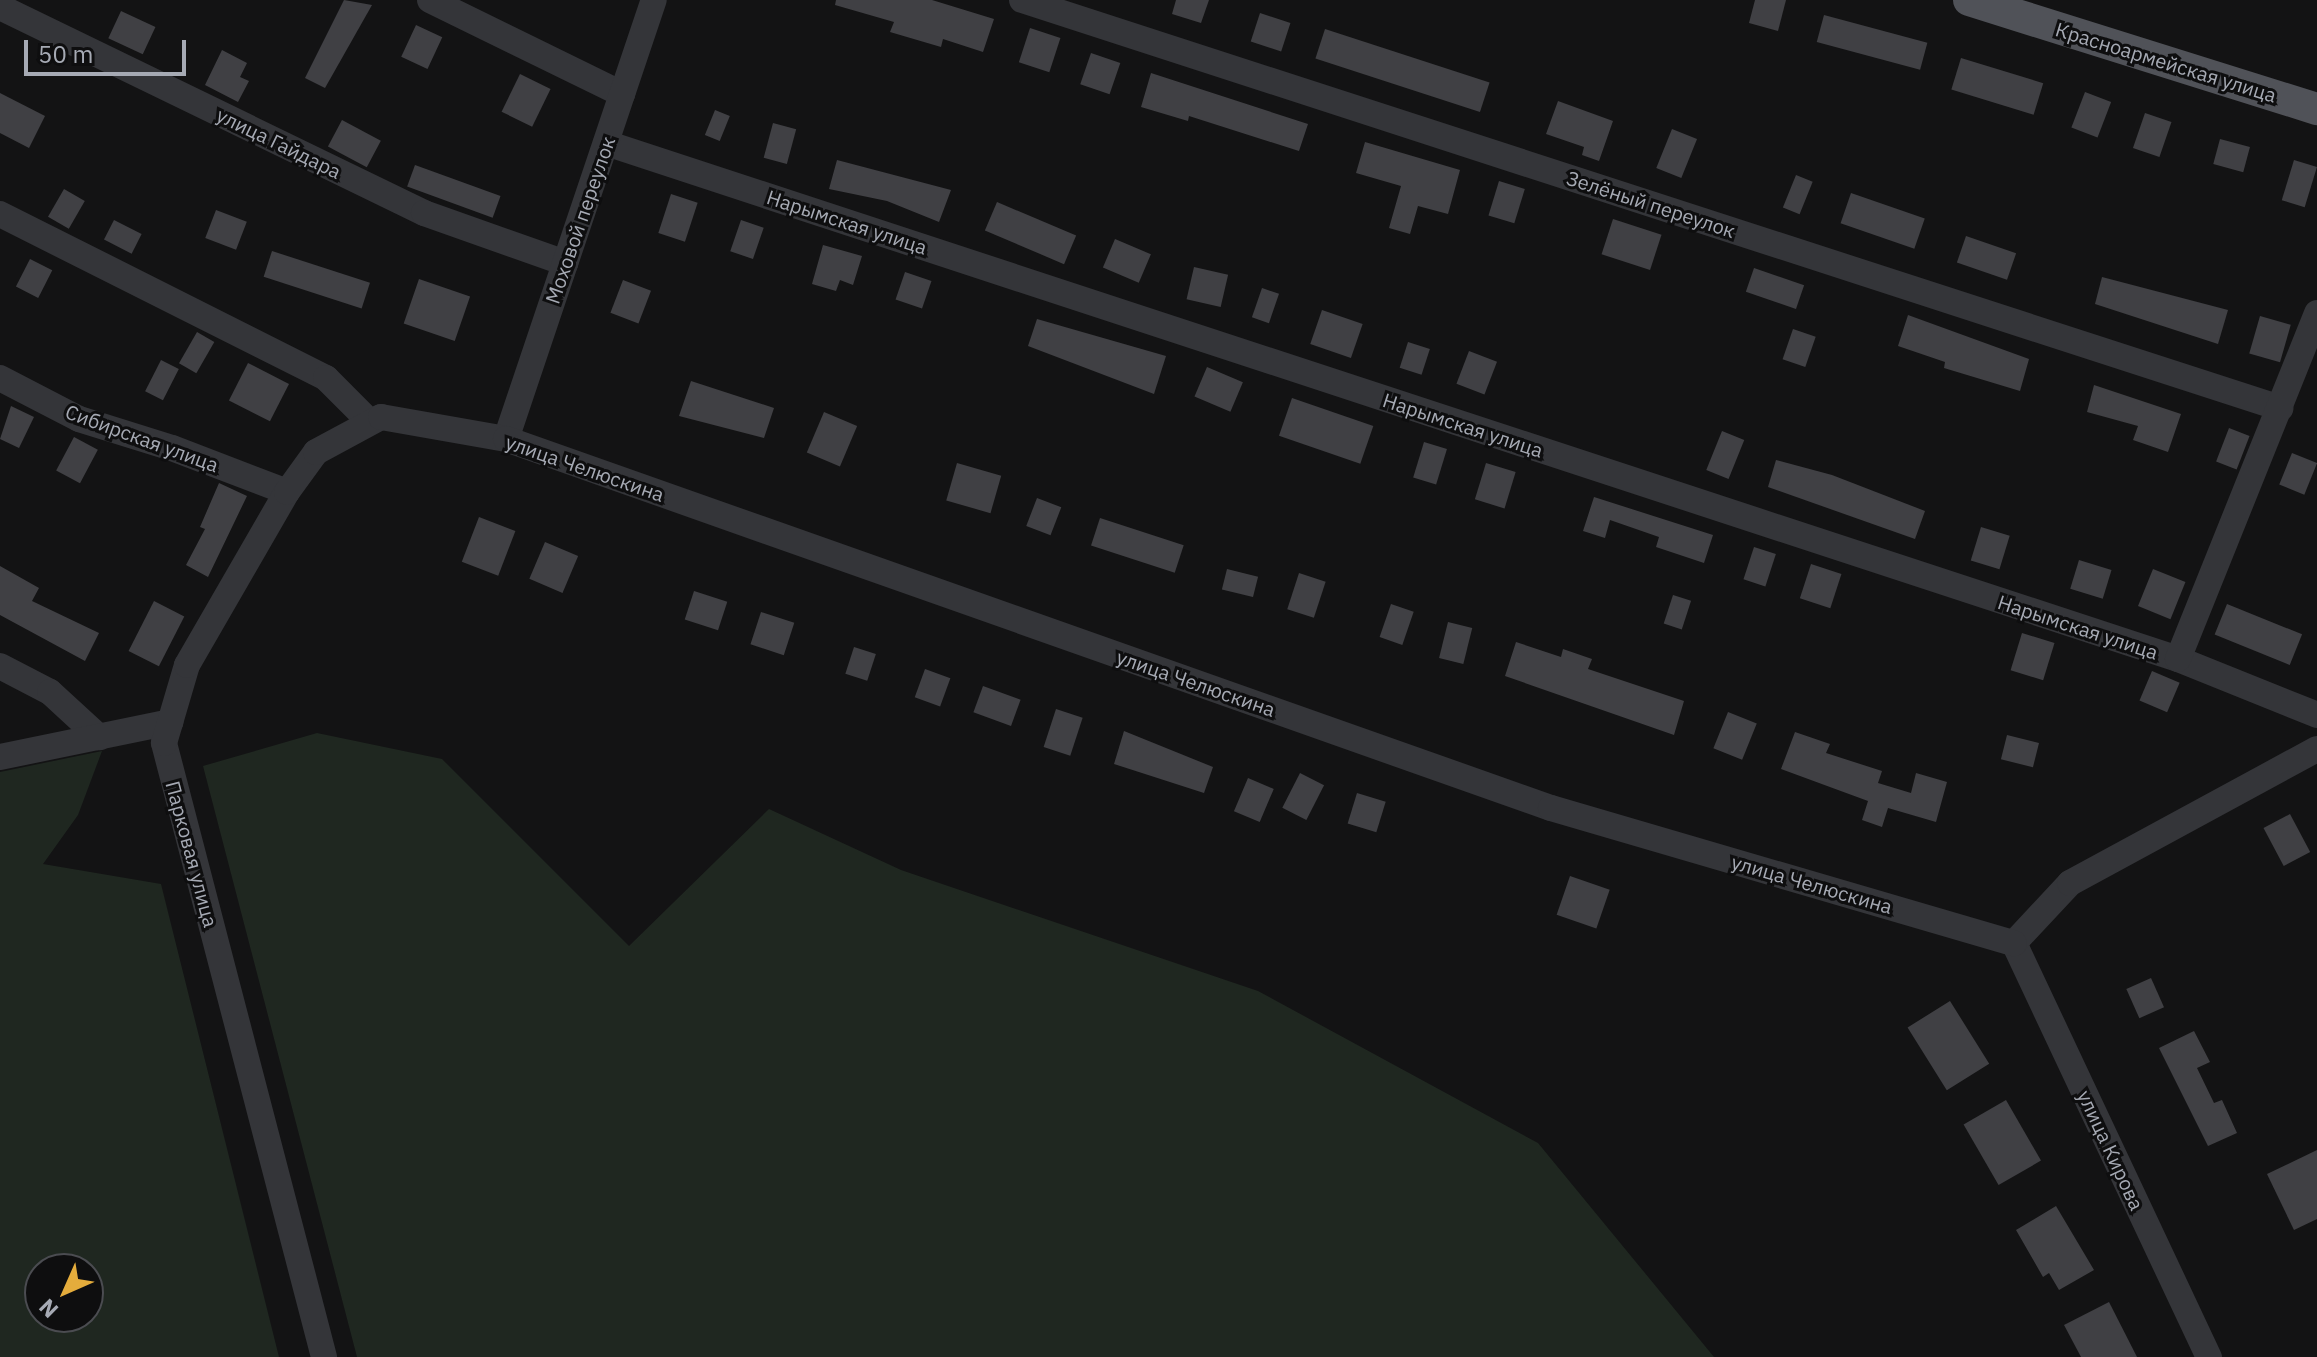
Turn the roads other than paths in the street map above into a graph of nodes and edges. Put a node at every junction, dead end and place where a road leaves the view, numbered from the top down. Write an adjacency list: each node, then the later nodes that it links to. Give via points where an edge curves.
1 (430, 0): 6 (street)
2 (654, 0): 6 (street, Моховой переулок)
3 (1022, 0): 13 (street, Зелёный переулок)
4 (1969, 0): 7 (main road, Красноармейская улица)
5 (0, 7): 10 (street, улица Гайдара, via 424,213)
6 (622, 94): 8 (street, Моховой переулок)
7 (2317, 109)
8 (606, 143): 10 (street, Моховой переулок); 17 (street, Нарымская улица)
9 (0, 214): 14 (street, via 326,378)
10 (565, 263): 15 (street, Моховой переулок)
11 (2317, 313): 13 (street)
12 (0, 378): 16 (street, Сибирская улица, via 79,419)
13 (2280, 408): 17 (street)
14 (376, 420): 15 (street, улица Челюскина); 16 (street, Парковая улица, via 316,452)
15 (506, 439): 24 (street, улица Челюскина, via 1551,808)
16 (287, 492): 20 (street, Парковая улица, via 187,665)
17 (2178, 659): 19 (street, Нарымская улица)
18 (0, 666): 21 (street, via 50,692)
19 (2317, 715)
20 (170, 722): 21 (street); 25 (street, Парковая улица, via 164,743)
21 (99, 737): 23 (street)
22 (2317, 749): 24 (street, via 2070,883)
23 (0, 757)
24 (2014, 943): 26 (street, улица Кирова)
25 (324, 1357)
26 (2209, 1357)

